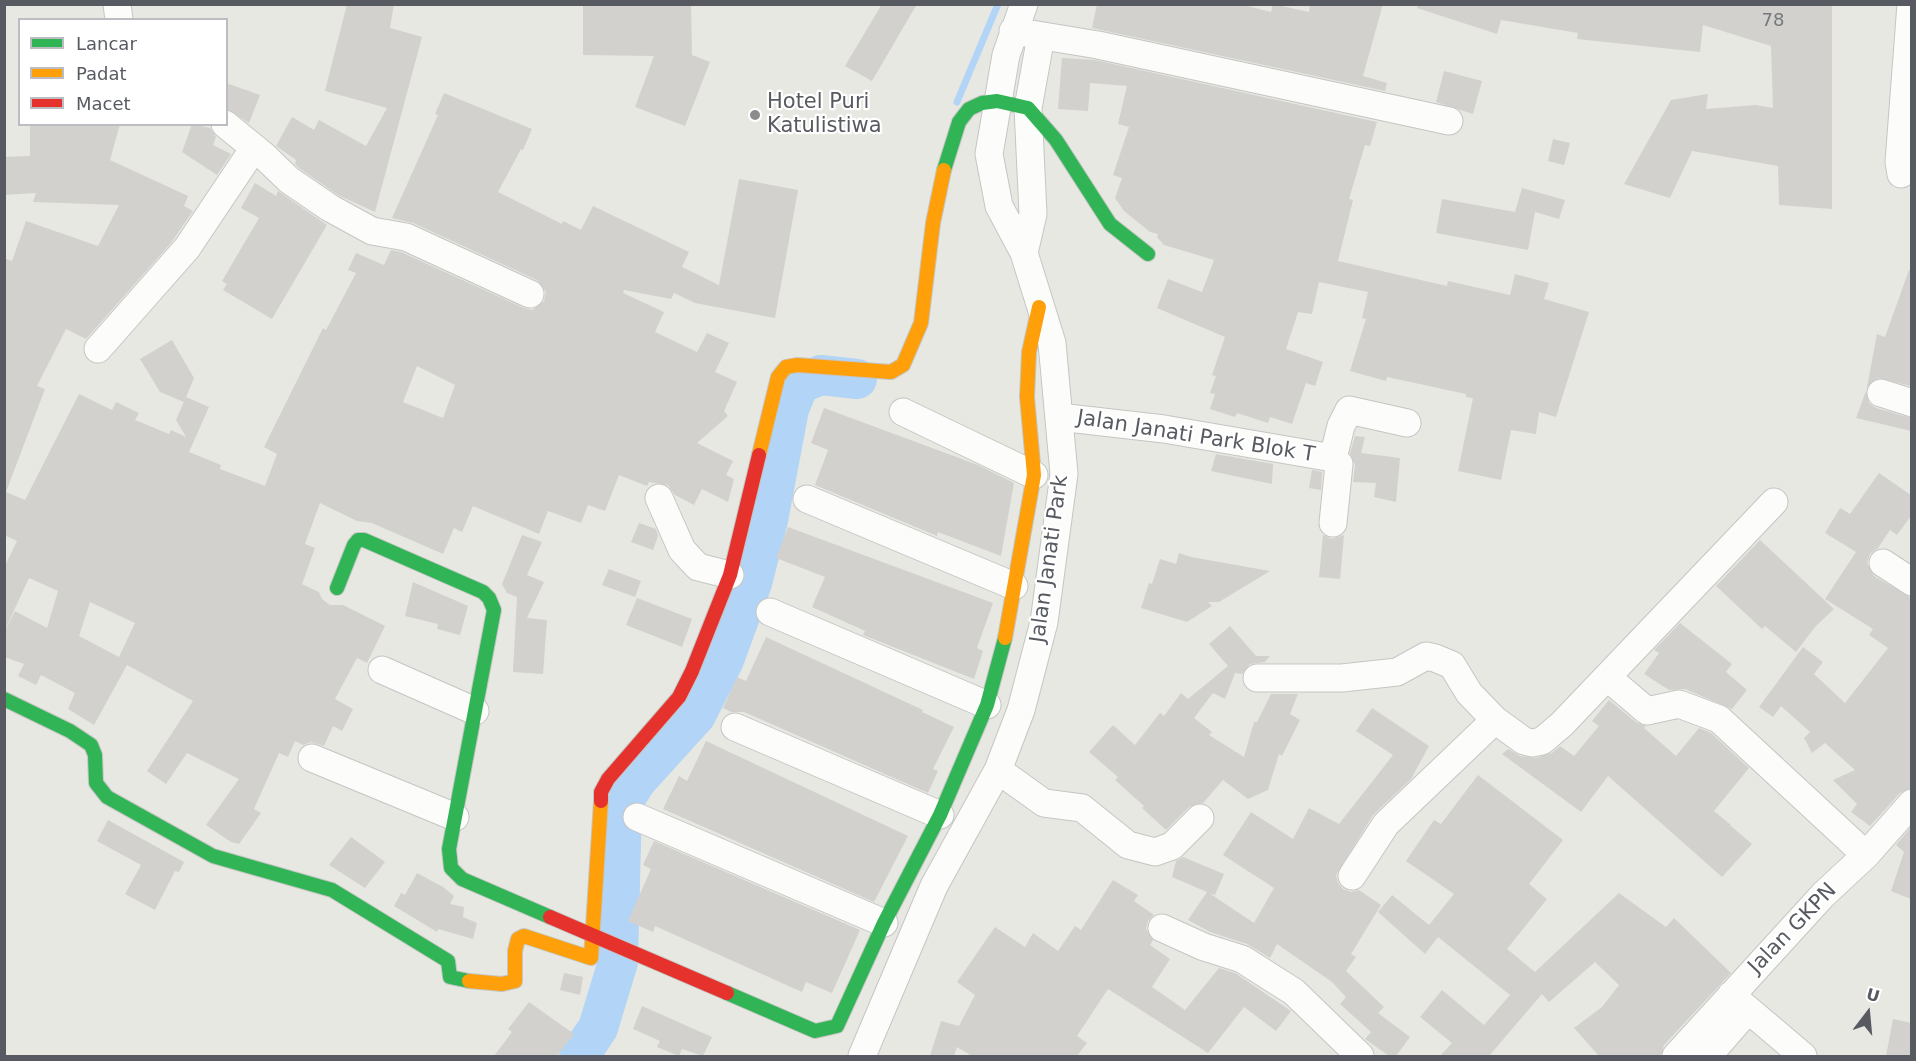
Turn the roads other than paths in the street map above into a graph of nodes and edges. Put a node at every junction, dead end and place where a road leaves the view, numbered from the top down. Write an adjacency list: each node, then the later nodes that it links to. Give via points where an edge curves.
1 (1024, 4): 3 (street, Jalan Janati Park)
2 (1911, 4): 10 (street)
3 (1013, 31): 4 (street); 5 (street, Jalan Janati Park)
4 (1041, 36): 6 (street); 7 (street)
5 (997, 101): 6 (street); 11 (street, Jalan Janati Park, via 989,154 999,206); 28 (street, via 969,110 951,142 933,224 921,323 903,365 891,372 797,365 786,367 778,377)
6 (1028, 108): 11 (street, via 1033,214); 12 (street, via 1056,140 1110,224)
7 (1449, 121)
8 (227, 126): 9 (street)
9 (254, 148): 13 (street, via 288,180 372,231 406,237); 15 (street, via 187,248)
10 (1901, 174)
11 (1024, 253): 14 (street, Jalan Janati Park)
12 (1148, 254)
13 (530, 294)
14 (1039, 307): 19 (street, Jalan Janati Park, via 1052,343); 22 (street, via 1029,352)
15 (98, 349)
16 (1881, 393): 17 (street)
17 (1911, 403)
18 (903, 412): 22 (street)
19 (1059, 417): 21 (street, Jalan Janati Park Blok T, via 1164,429); 42 (street, Jalan Janati Park, via 1064,474 1044,622 1021,710)
20 (1407, 423): 21 (street, Jalan Janati Park Blok T, via 1349,410 1335,442)
21 (1333, 458): 26 (street, Jalan Janati Park Blok T, via 1339,464)
22 (1034, 475): 30 (street)
23 (659, 498): 28 (street, via 682,550 698,567)
24 (807, 498): 30 (street)
25 (1774, 502): 34 (street)
26 (1332, 523)
27 (1882, 563): 29 (street)
28 (730, 575): 52 (street, via 679,697 601,792)
29 (1911, 582)
30 (1014, 586): 37 (street)
31 (337, 588): 38 (street, via 354,545 364,540 483,592 494,610)
32 (770, 612): 37 (street)
33 (382, 670): 38 (street)
34 (1607, 677): 39 (street, via 1542,741 1524,741); 48 (street, via 1647,711 1678,704 1719,719)
35 (1257, 678): 39 (street, via 1342,678 1397,672 1426,656 1452,664 1469,693)
36 (4, 699): 52 (street, via 91,745 96,783 107,797 213,856 332,890 444,958 450,963 450,977 455,980 502,984 516,981 514,951 518,939 524,936 591,958)
37 (987, 705): 44 (street)
38 (475, 711): 46 (street)
39 (1495, 720): 49 (street, via 1386,824)
40 (735, 727): 44 (street)
41 (312, 758): 46 (street)
42 (998, 770): 47 (street, via 1044,803 1082,808 1128,845 1155,852 1172,846); 54 (street, Jalan Janati Park, via 934,886)
43 (1911, 803): 48 (street, Jalan GKPN)
44 (940, 815): 50 (street)
45 (637, 816): 50 (street)
46 (455, 817): 52 (street, via 449,849 451,868 462,879)
47 (1200, 818)
48 (1866, 855): 53 (street, Jalan GKPN, via 1822,894)
49 (1352, 876)
50 (884, 923): 52 (street, via 837,1026 815,1031)
51 (1162, 928): 55 (street, via 1242,959 1285,987)
52 (598, 939)
53 (1740, 1002): 56 (street, Jalan GKPN); 57 (street); 58 (street)
54 (862, 1056)
55 (1360, 1056)
56 (1676, 1056)
57 (1708, 1056)
58 (1803, 1056)

